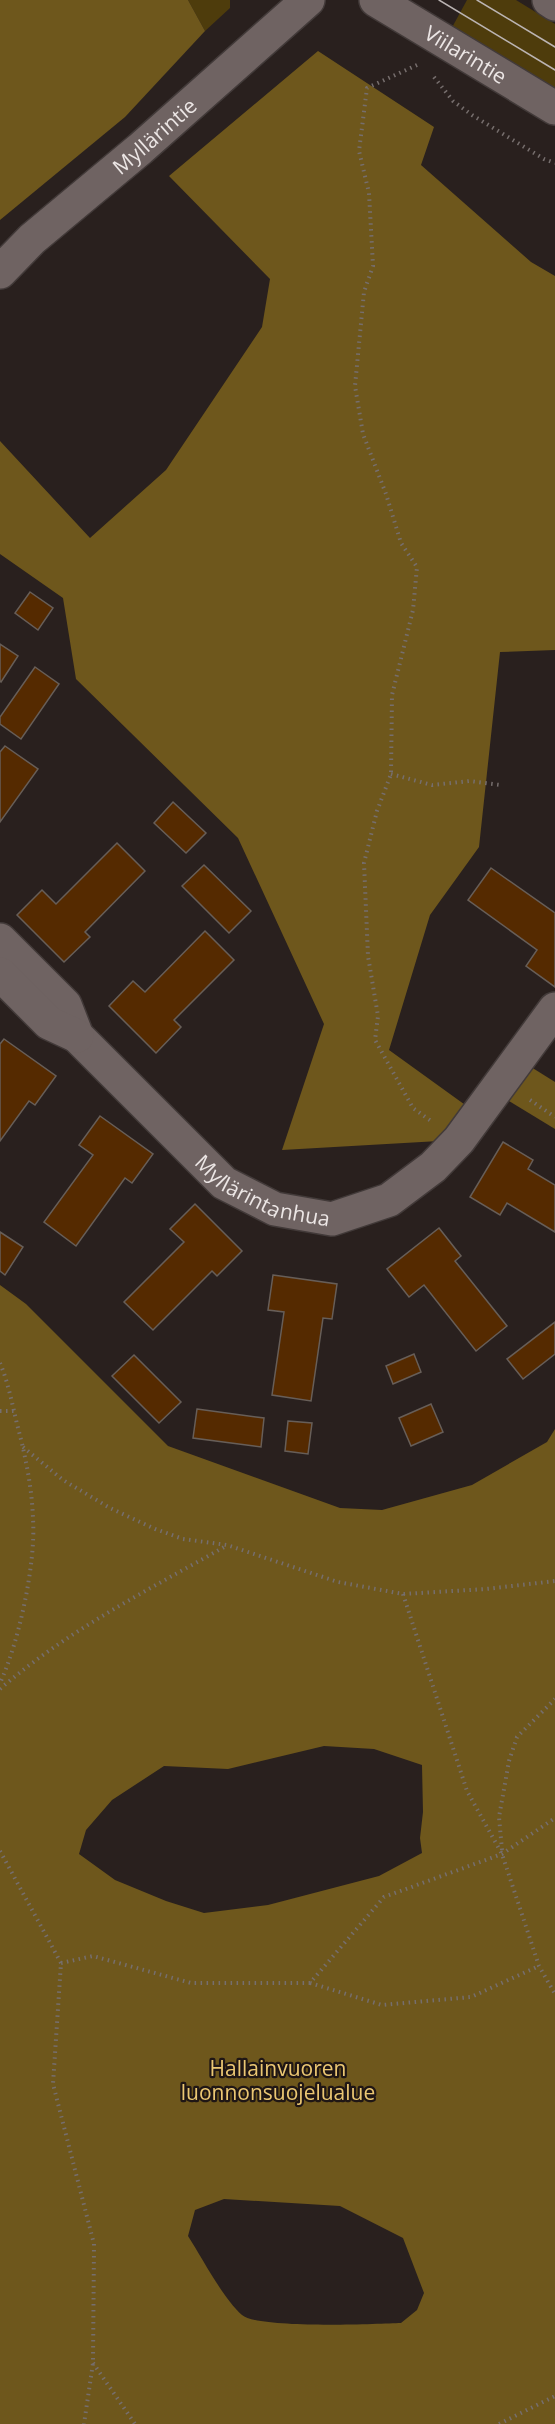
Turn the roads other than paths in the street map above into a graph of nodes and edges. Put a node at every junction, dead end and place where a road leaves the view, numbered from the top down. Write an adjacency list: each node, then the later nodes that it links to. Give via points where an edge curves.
1 (308, 0): 6 (street, Myllärintie, via 32,239)
2 (376, 0): 5 (street, Viilarintie)
3 (549, 0): 4 (street)
4 (555, 4)
5 (555, 108)
6 (0, 272)
7 (0, 940): 10 (street, Myllärintanhua, via 65,1005)
8 (0, 974): 10 (street, Myllärintanhua, via 50,1023)
9 (555, 1010): 10 (street, Myllärintanhua, via 459,1140 433,1167 389,1200 332,1219 276,1209 224,1183)
10 (77, 1036)

